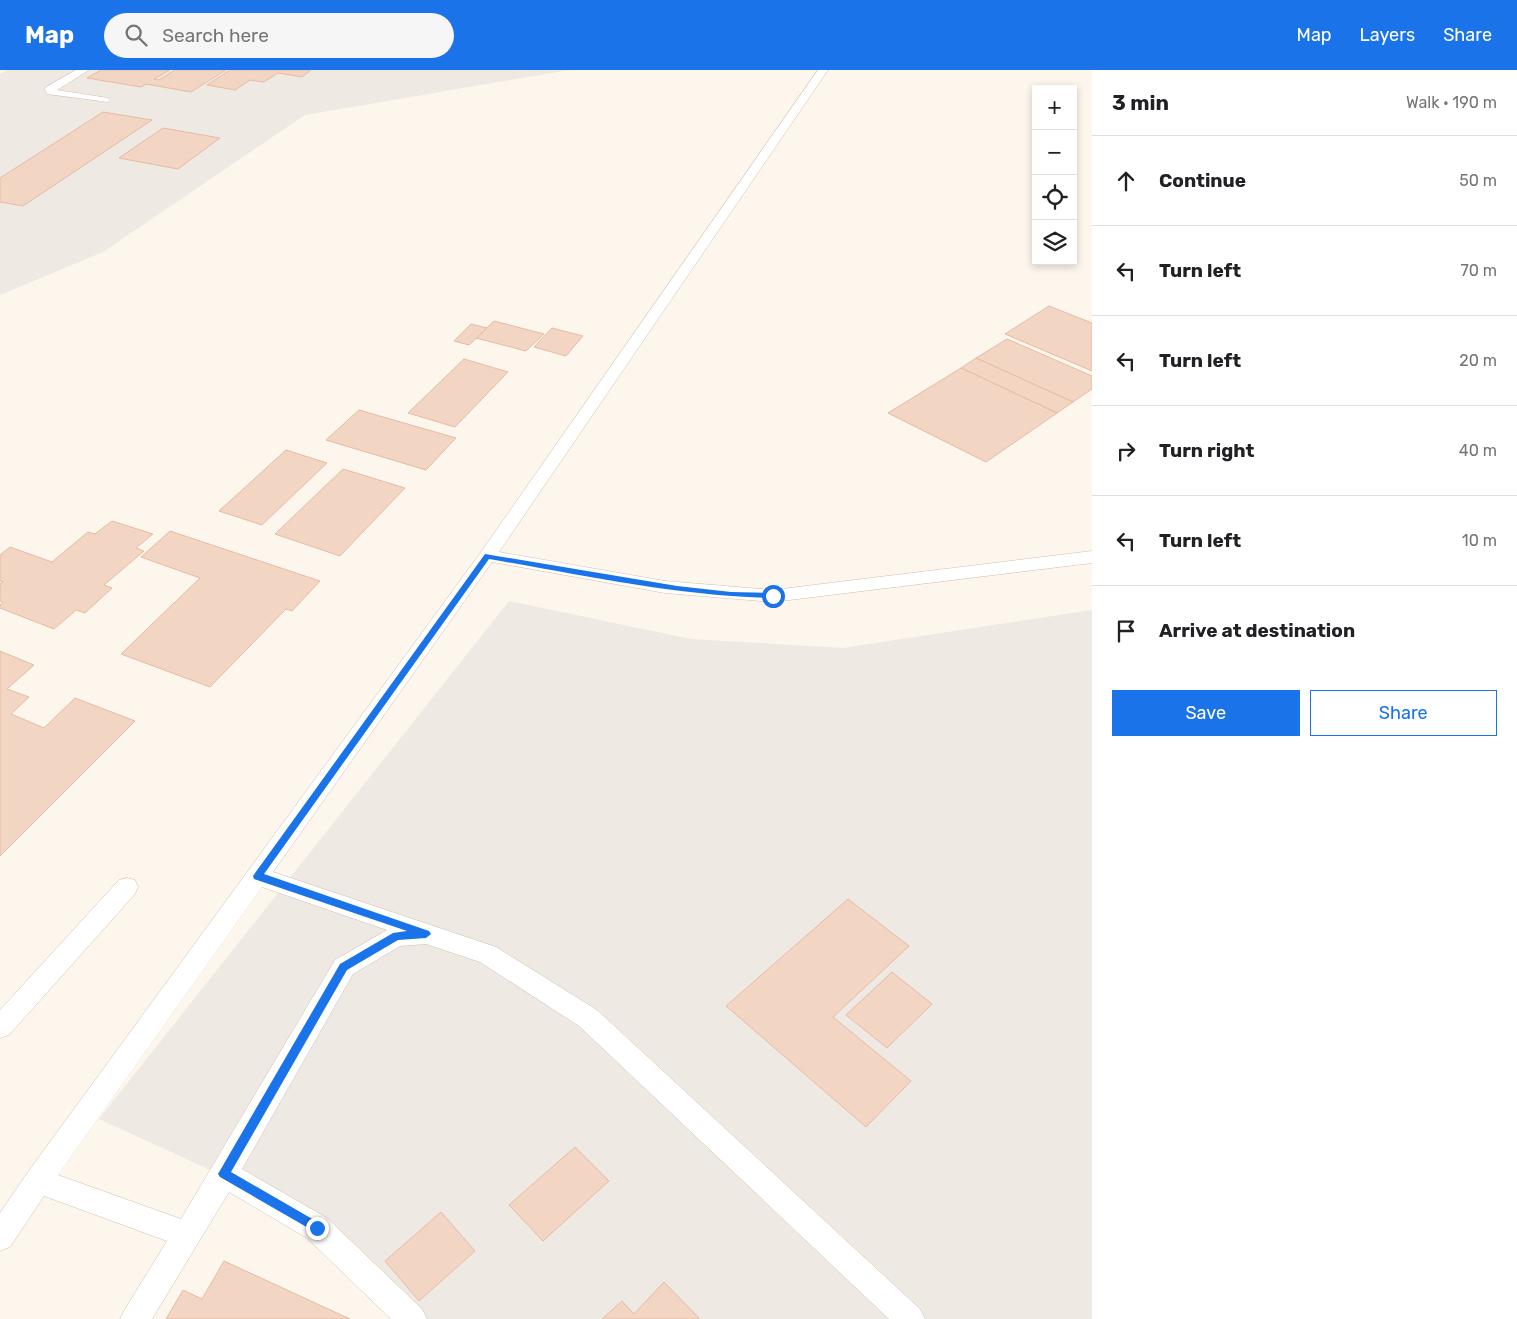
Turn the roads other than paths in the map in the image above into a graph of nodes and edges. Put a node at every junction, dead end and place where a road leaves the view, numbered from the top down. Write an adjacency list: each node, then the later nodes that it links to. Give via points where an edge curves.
1 (84, 70): 3 (lane, via 50,89 51,92)
2 (823, 70): 4 (lane)
3 (104, 100)
4 (487, 556): 5 (lane, via 677,589 773,596); 6 (lane)
5 (1092, 557)
6 (257, 876): 8 (lane); 11 (lane)
7 (127, 887): 9 (lane)
8 (426, 934): 10 (lane, via 396,936 344,967); 16 (lane, via 488,954 588,1018)
9 (0, 1027)
10 (224, 1174): 12 (lane); 15 (lane, via 317,1228)
11 (38, 1181): 12 (lane); 13 (lane)
12 (187, 1235): 14 (lane)
13 (0, 1237)
14 (135, 1319)
15 (412, 1319)
16 (910, 1319)

